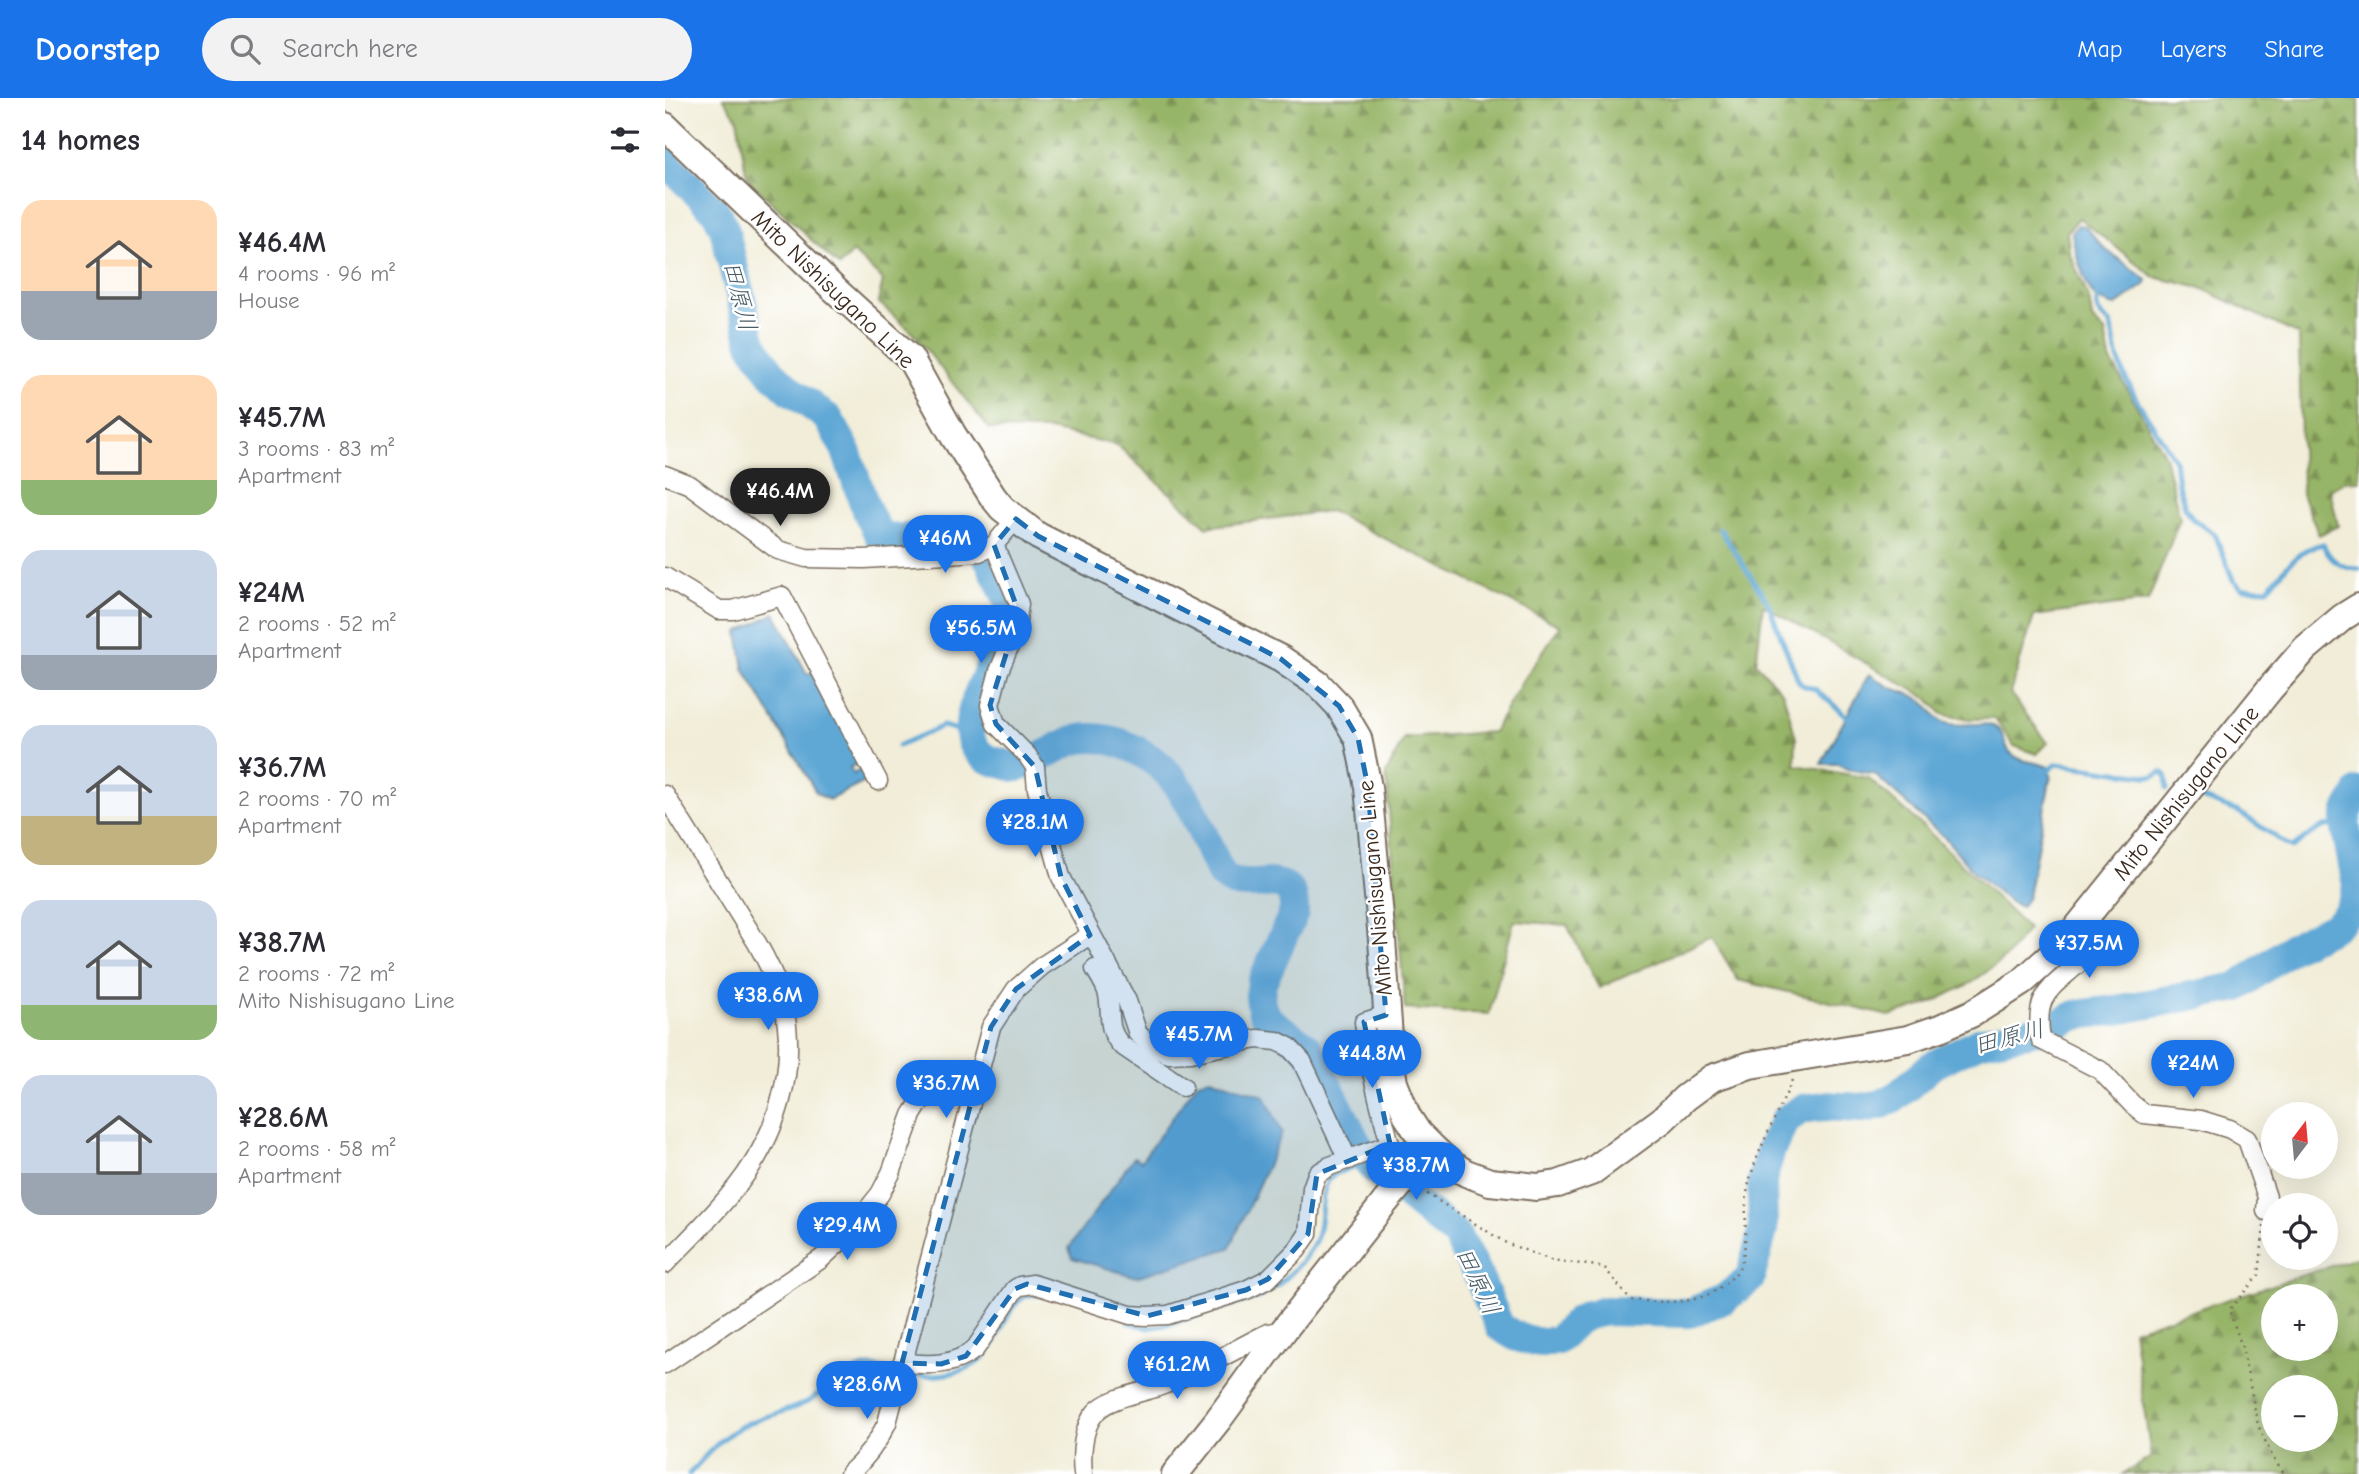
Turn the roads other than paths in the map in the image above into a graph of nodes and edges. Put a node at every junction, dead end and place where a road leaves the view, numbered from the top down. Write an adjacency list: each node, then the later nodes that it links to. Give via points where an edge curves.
1 (665, 126): 3 (main road, Mito Nishisugano Line, via 910,358 993,497)
2 (665, 475): 4 (street, via 690,485 778,550 806,558 864,559)
3 (1016, 519): 4 (street); 11 (main road, Mito Nishisugano Line, via 1038,536 1281,659 1318,684 1339,706 1358,738 1368,787)
4 (987, 549): 9 (street, via 1019,604 1016,630 990,705 996,724 1031,761 1055,858)
5 (665, 577): 7 (street, via 719,610 782,596)
6 (2359, 607): 10 (main road, Mito Nishisugano Line, via 2305,649 2269,690)
7 (878, 780)
8 (665, 794): 17 (street, via 770,967 789,1044 778,1113 757,1158 728,1197)
9 (1085, 938): 12 (street, via 1105,987 1114,1037); 13 (street, via 1016,989 991,1027); 15 (street, via 1127,1001 1138,1034 1153,1047 1170,1055 1257,1039 1289,1047 1303,1061)
10 (2064, 944): 14 (main road, Mito Nishisugano Line, via 2022,982 1940,1028 1908,1039 1750,1065 1712,1078 1591,1172 1558,1184 1537,1187 1490,1182 1448,1162); 16 (street, via 2078,963 2044,995 2038,1019 2041,1040 2099,1070 2144,1114 2201,1120 2247,1139)
11 (1386, 1015): 14 (main road, Mito Nishisugano Line, via 1400,1100 1418,1133); 15 (street, via 1364,1022 1367,1055 1390,1144)
12 (1183, 1087)
13 (972, 1098): 19 (street, via 945,1091 931,1093 920,1102 880,1194 846,1236 821,1259); 20 (street)
14 (1431, 1146): 18 (main road, bridge, via 1415,1181 1387,1201)
15 (1356, 1157): 20 (street, via 1317,1174 1311,1188 1308,1234 1268,1279 1246,1290 1168,1315 1147,1316 1027,1284 1015,1289 966,1356)
16 (2266, 1193)
17 (665, 1264)
18 (1283, 1331): 22 (street, via 1268,1333 1168,1384 1107,1403 1089,1422); 23 (main road)
19 (665, 1364)
20 (900, 1371): 21 (street, via 877,1444)
21 (849, 1474)
22 (1083, 1474)
23 (1175, 1474)

